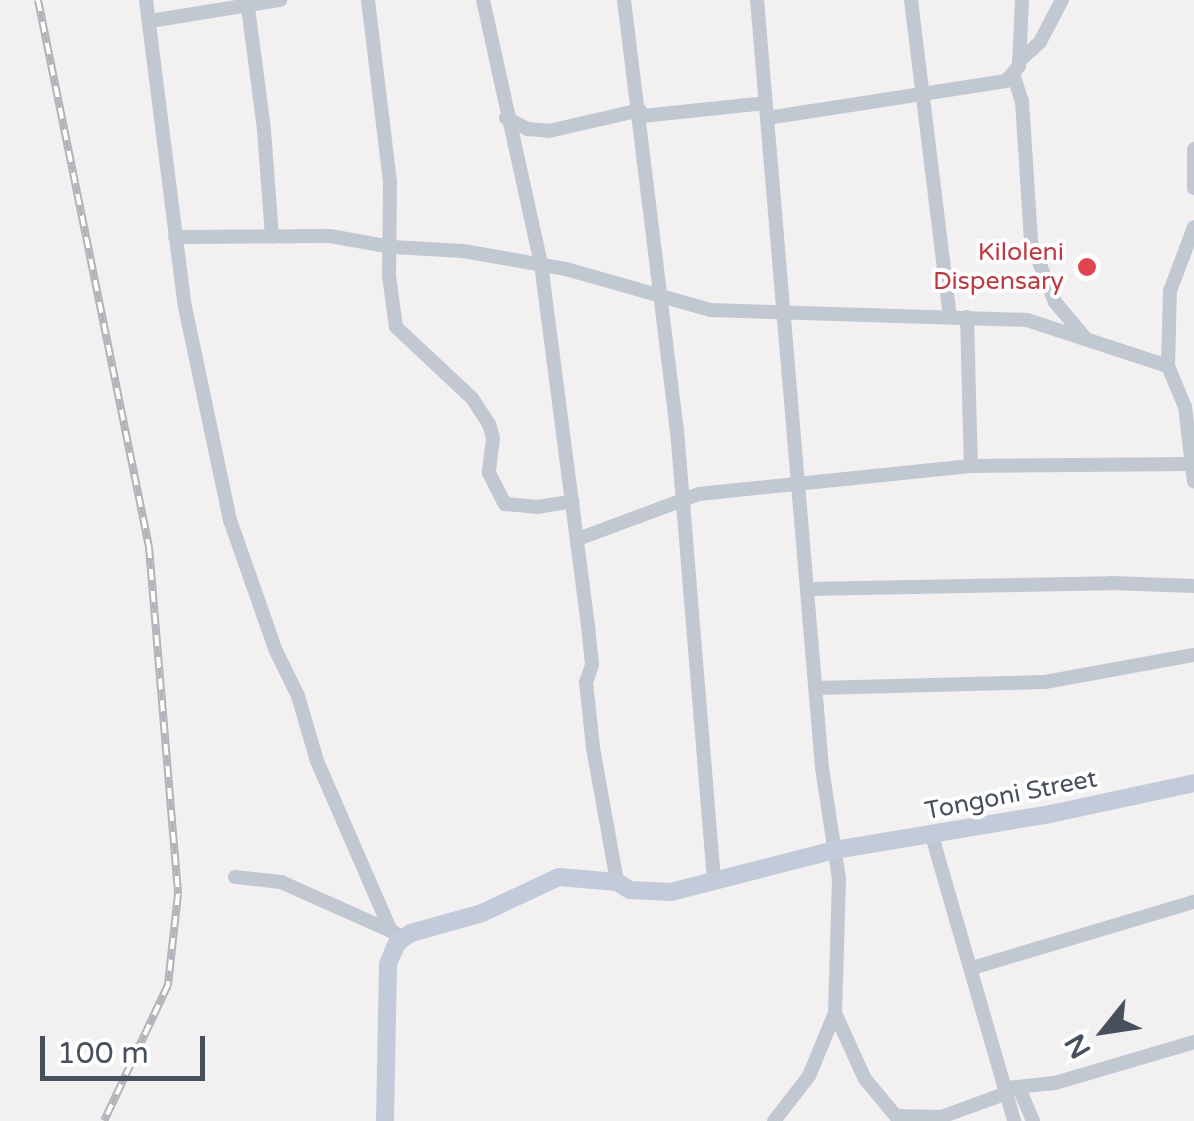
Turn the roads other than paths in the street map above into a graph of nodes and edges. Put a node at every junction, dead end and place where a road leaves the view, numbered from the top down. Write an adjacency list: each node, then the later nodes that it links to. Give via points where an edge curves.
1 (146, 0): 11 (street)
2 (280, 0): 10 (street)
3 (368, 0): 23 (street)
4 (483, 0): 17 (street)
5 (624, 0): 16 (street)
6 (757, 0): 15 (street)
7 (911, 0): 14 (street)
8 (1022, 0): 12 (street)
9 (1062, 0): 12 (street, via 1040,42)
10 (247, 3): 11 (street); 22 (street)
11 (150, 21): 21 (street)
12 (1019, 61): 13 (street)
13 (1014, 76): 14 (street, via 996,85); 29 (street, via 1022,101 1031,242 1055,302)
14 (924, 95): 15 (street); 27 (street)
15 (766, 110): 16 (street); 26 (street)
16 (641, 113): 17 (street, via 548,131); 25 (street)
17 (506, 118): 24 (street)
18 (1194, 149): 19 (street)
19 (1194, 188)
20 (1194, 227): 30 (street, via 1170,291)
21 (174, 237): 22 (street); 50 (street, via 237,542 313,752)
22 (272, 237): 23 (street, via 330,236)
23 (392, 247): 24 (street); 37 (street, via 396,327 465,391 489,424 489,473 502,500 537,507)
24 (541, 264): 25 (street); 37 (street)
25 (663, 299): 26 (street, via 710,310); 36 (street)
26 (783, 309): 27 (street); 35 (street)
27 (950, 316): 28 (street)
28 (967, 317): 29 (street, via 1027,320); 33 (street)
29 (1090, 344): 30 (street)
30 (1168, 366): 31 (street)
31 (1188, 389): 32 (street)
32 (1192, 457): 33 (street); 34 (street)
33 (971, 466): 35 (street)
34 (1194, 481)
35 (798, 484): 36 (street); 40 (street)
36 (680, 498): 38 (street); 48 (street)
37 (573, 502): 38 (street)
38 (578, 539): 47 (street, via 592,664 586,682 593,748)
39 (1194, 586): 40 (street)
40 (808, 589): 42 (street)
41 (1194, 655): 42 (street, via 1045,682)
42 (817, 688): 45 (street)
43 (1194, 783): 44 (street, Tongoni Street)
44 (932, 836): 45 (street, Tongoni Street); 51 (street)
45 (836, 850): 48 (street, Tongoni Street); 52 (street)
46 (235, 877): 50 (street, via 281,882)
47 (617, 882): 48 (street, Tongoni Street, via 650,893); 50 (street, Tongoni Street, via 559,877 482,913)
48 (714, 882)
49 (1194, 902): 51 (street)
50 (397, 934): 57 (street, via 386,983)
51 (972, 968): 54 (street)
52 (835, 1013): 55 (street, via 865,1079); 58 (street, via 808,1076)
53 (1194, 1042): 54 (street)
54 (1010, 1090): 56 (street); 59 (street); 60 (street)
55 (898, 1118): 56 (street)
56 (939, 1119)
57 (386, 1121)
58 (774, 1121)
59 (1014, 1121)
60 (1034, 1121)

